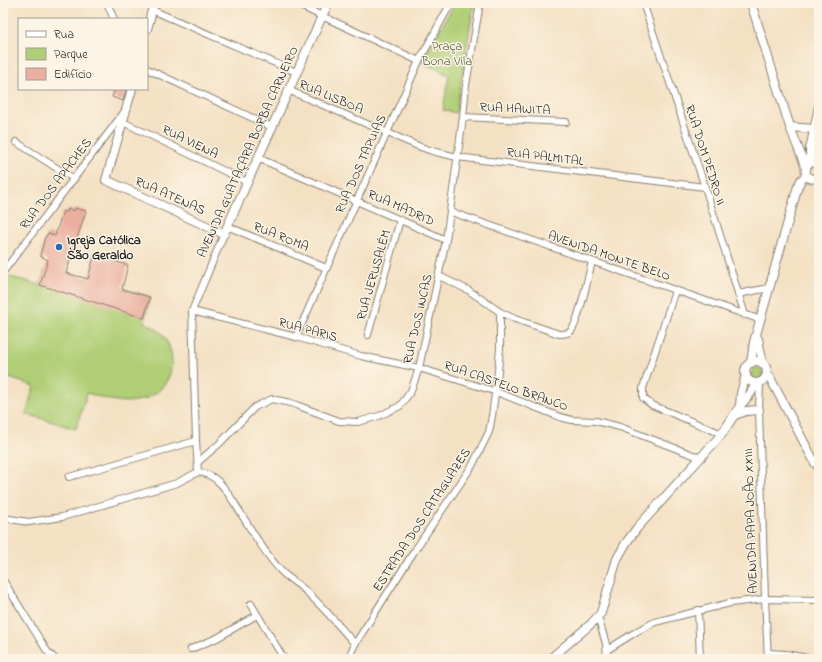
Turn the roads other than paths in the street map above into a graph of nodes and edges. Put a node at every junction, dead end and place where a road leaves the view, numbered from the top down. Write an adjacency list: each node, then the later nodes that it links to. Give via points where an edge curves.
1 (107, 3): 10 (street)
2 (294, 3): 9 (street)
3 (328, 3): 9 (street, AVENIDA GUATAÇARA BORBA CARNEIRO)
4 (451, 3): 12 (street, RUA DOS TAPUIAS)
5 (480, 3): 19 (street, RUA DOS INCAS)
6 (643, 3): 34 (street, RUA DOM PEDRO II)
7 (751, 3): 23 (street)
8 (153, 7): 11 (street); 14 (street)
9 (322, 16): 12 (street); 14 (street, AVENIDA GUATAÇARA BORBA CARNEIRO)
10 (114, 18)
11 (148, 25)
12 (418, 61): 25 (street, RUA DOS TAPUIAS)
13 (148, 69): 22 (street)
14 (296, 72): 16 (street, AVENIDA GUATAÇARA BORBA CARNEIRO)
15 (132, 90): 18 (street)
16 (288, 90): 22 (street, AVENIDA GUATAÇARA BORBA CARNEIRO); 25 (street, RUA LISBOA)
17 (819, 107): 24 (street)
18 (127, 109): 20 (street); 32 (street, RUA DOS APACHES)
19 (463, 117): 21 (street, RUA HAWITA); 27 (street, RUA DOS INCAS)
20 (123, 122): 33 (street, RUA VIENA); 38 (street, RUA ATENAS, via 106,180)
21 (566, 122)
22 (272, 127): 28 (street, AVENIDA GUATAÇARA BORBA CARNEIRO)
23 (790, 127): 24 (street); 30 (street)
24 (814, 129): 30 (street)
25 (387, 132): 27 (street, RUA PALMITAL, via 432,151); 35 (street, RUA DOS TAPUIAS)
26 (16, 142): 32 (street)
27 (457, 157): 34 (street, RUA PALMITAL); 36 (street, RUA DOS INCAS)
28 (258, 158): 33 (street, AVENIDA GUATAÇARA BORBA CARNEIRO); 35 (street, RUA MADRID)
29 (819, 164): 30 (street, via 813,162)
30 (807, 169): 31 (street, via 813,179); 44 (street, via 798,186)
31 (819, 177)
32 (74, 179): 42 (street, RUA DOS APACHES)
33 (247, 182): 38 (street, AVENIDA GUATAÇARA BORBA CARNEIRO)
34 (705, 187): 46 (street, RUA DOM PEDRO II)
35 (356, 200): 37 (street, RUA MADRID); 41 (street, RUA DOS TAPUIAS)
36 (451, 212): 39 (street, RUA DOS INCAS); 40 (street, AVENIDA MONTE BELO)
37 (400, 220): 39 (street, RUA MADRID); 52 (street, RUA JERUSALÉM)
38 (225, 230): 41 (street, RUA ROMA); 47 (street, AVENIDA GUATAÇARA BORBA CARNEIRO)
39 (446, 240): 43 (street, RUA DOS INCAS)
40 (592, 262): 45 (street, AVENIDA MONTE BELO); 48 (street, via 576,322 566,334 559,334)
41 (326, 268): 53 (street, RUA DOS TAPUIAS)
42 (3, 272)
43 (439, 276): 48 (street, via 468,290); 56 (street, RUA DOS INCAS)
44 (769, 288): 46 (street); 50 (street)
45 (675, 291): 49 (street, AVENIDA MONTE BELO); 64 (street, via 643,388 643,398 652,405)
46 (738, 294): 49 (street, RUA DOM PEDRO II)
47 (192, 311): 53 (street, RUA PARIS); 65 (street)
48 (500, 312): 60 (street, ESTRADA DOS CATAGUAZES, via 500,348)
49 (745, 315): 50 (street, AVENIDA MONTE BELO)
50 (761, 320): 51 (street)
51 (757, 334): 54 (street); 55 (street)
52 (368, 335)
53 (296, 337): 56 (street, RUA PARIS, via 361,356)
54 (751, 363): 55 (street); 58 (street)
55 (763, 364): 57 (street)
56 (419, 368): 60 (street, RUA CASTELO BRANCO); 67 (street, RUA DOS INCAS, via 411,391 400,406 358,422 339,421 291,403 272,399 256,407)
57 (767, 372): 59 (street, via 765,379); 68 (street)
58 (746, 375): 59 (street, via 750,381); 61 (street)
59 (758, 383): 61 (street); 62 (street, AVENIDA PAPA JOÃO XXIII)
60 (494, 391): 66 (street, RUA CASTELO BRANCO, via 560,418 596,421 620,427); 79 (street, ESTRADA DOS CATAGUAZES, via 489,432 472,466)
61 (740, 406): 63 (street)
62 (759, 410): 63 (street, via 746,411); 73 (street, AVENIDA PAPA JOÃO XXIII)
63 (735, 416): 64 (street)
64 (722, 434): 66 (street)
65 (196, 441): 67 (street); 70 (street)
66 (701, 458): 78 (street, via 626,543 617,559 606,602)
67 (198, 462): 69 (street)
68 (818, 465)
69 (198, 472): 71 (street, via 177,483 62,517 29,522); 79 (street, via 207,472 215,478 228,493 270,559 311,595)
70 (69, 477)
71 (3, 518)
72 (3, 580): 83 (street, via 47,651)
73 (764, 599): 74 (street); 76 (street); 82 (street, AVENIDA PAPA JOÃO XXIII)
74 (819, 600)
75 (251, 604): 77 (street)
76 (698, 610): 81 (street, via 655,622); 88 (street)
77 (257, 615): 80 (street, via 217,638); 84 (street)
78 (598, 617): 81 (street); 86 (street)
79 (356, 644): 85 (street, ESTRADA DOS CATAGUAZES)
80 (191, 648)
81 (607, 650): 87 (street)
82 (768, 656): 89 (street, via 786,654)
83 (55, 659)
84 (284, 659)
85 (348, 659)
86 (550, 659)
87 (607, 659)
88 (700, 659)
89 (812, 659)

